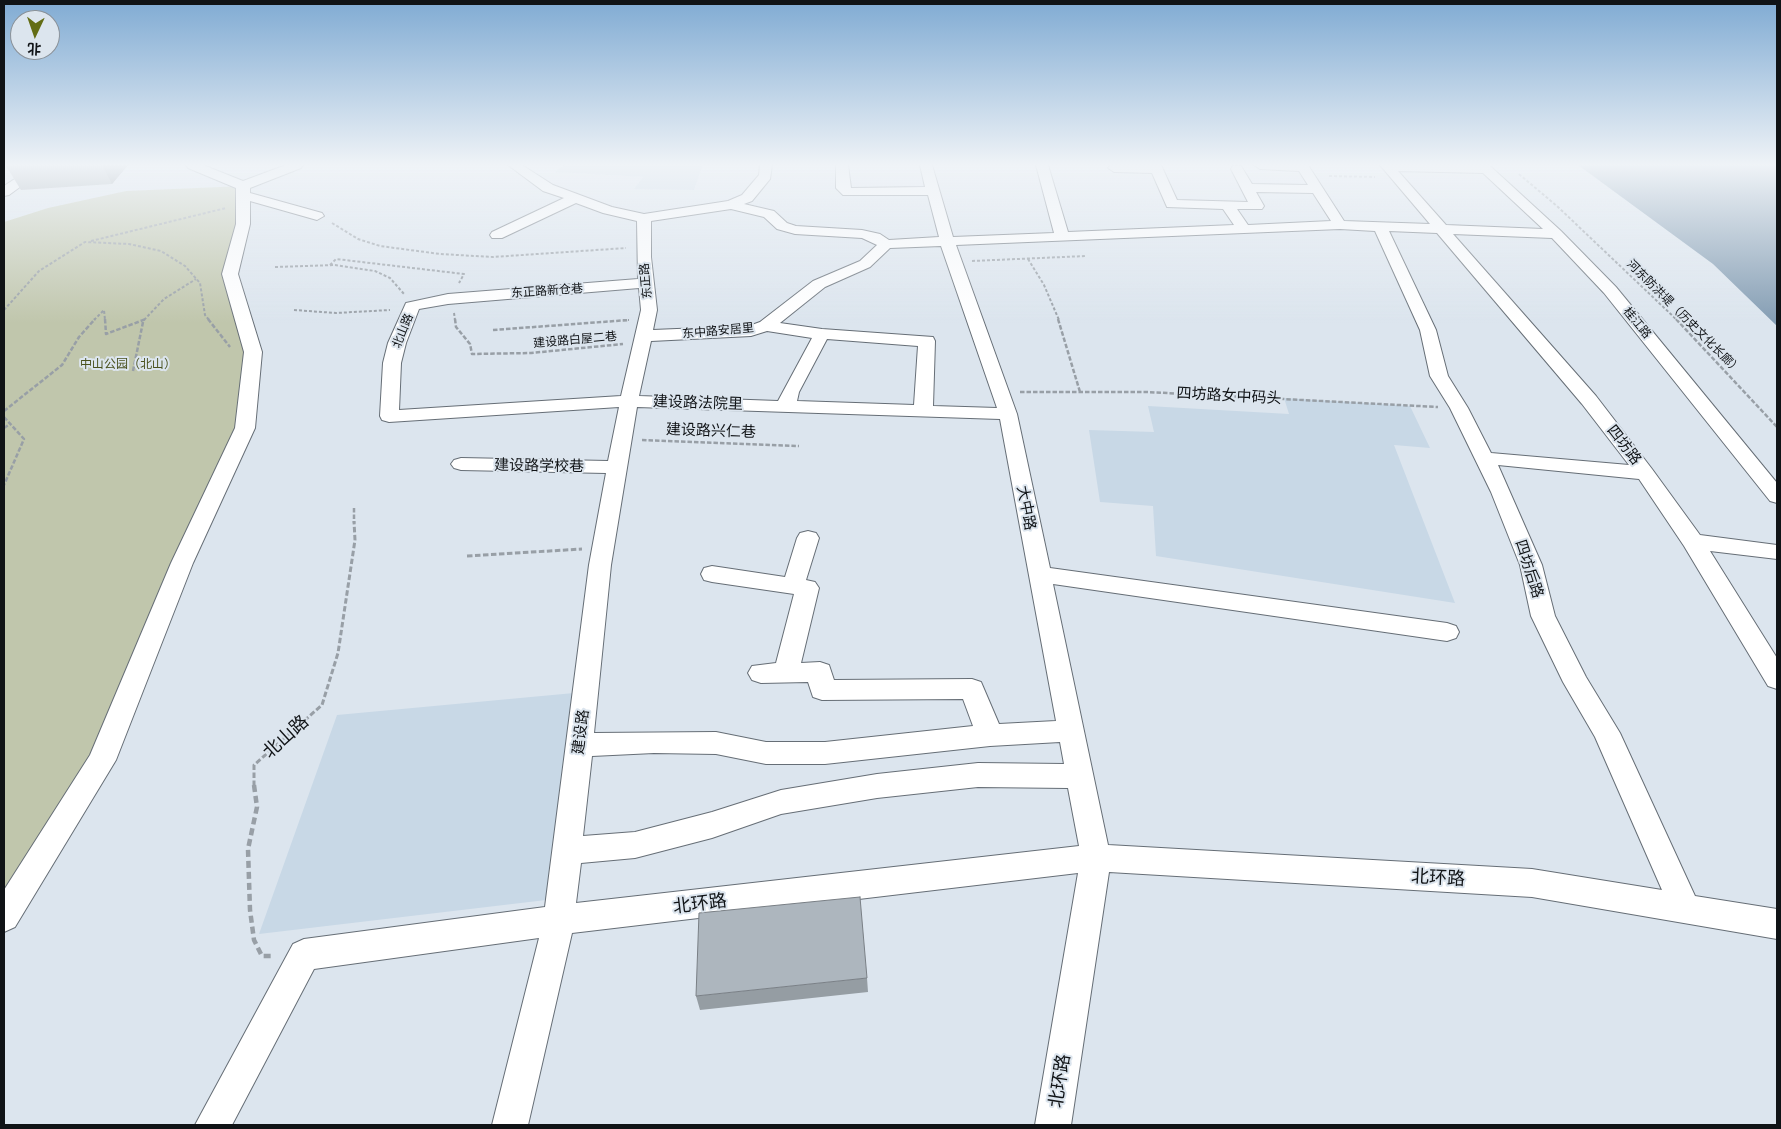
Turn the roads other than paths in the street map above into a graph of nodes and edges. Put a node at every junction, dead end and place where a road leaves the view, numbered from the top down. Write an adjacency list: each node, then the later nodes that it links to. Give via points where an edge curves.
1 (243, 218): 52 (street, via 230,274 253,352 245,428 182,563 102,760)
2 (534, 218): 16 (street)
3 (644, 218): 20 (street, 东正路)
4 (773, 218): 18 (street, via 782,226 795,230 862,234)
5 (941, 218): 19 (street, 大中路)
6 (1057, 218): 17 (street)
7 (1236, 218): 13 (street)
8 (1335, 218): 11 (street)
9 (1433, 218): 14 (street, 四坊路)
10 (1539, 218): 15 (street, 桂江路)
11 (1340, 225): 12 (street); 13 (street)
12 (1380, 227): 14 (street); 30 (street, 四坊后路, via 1428,330 1439,376)
13 (1244, 229): 17 (street)
14 (1444, 230): 15 (street); 33 (street, 四坊路, via 1589,400)
15 (1556, 234): 34 (street, 桂江路, via 1610,290)
16 (497, 235)
17 (1062, 237): 19 (street)
18 (886, 244): 19 (street); 22 (street, 东中路安居里, via 865,264 819,284)
19 (951, 252): 28 (street, 大中路)
20 (646, 283): 21 (street, 东正路新仓巷, via 448,299); 23 (street, 东正路, via 649,310)
21 (412, 306): 29 (street, 北山路, via 392,364)
22 (766, 326): 23 (street, 东中路安居里, via 751,331); 24 (street)
23 (644, 333): 25 (street, 建设路)
24 (822, 334): 26 (street, via 790,392); 27 (street, via 927,341)
25 (629, 401): 26 (street, 建设路法院里); 29 (street, 建设路法院里); 32 (street, 建设路)
26 (786, 406): 27 (street, 建设路法院里)
27 (923, 411): 28 (street, 建设路法院里)
28 (1008, 414): 39 (street, 大中路)
29 (389, 416)
30 (1484, 458): 33 (street); 51 (street, 四坊后路, via 1531,565 1543,616 1576,682 1607,733)
31 (462, 464): 32 (street, 建设路学校巷)
32 (617, 467): 47 (street, 建设路, via 603,548)
33 (1645, 473): 36 (street, 四坊路)
34 (1777, 496)
35 (808, 538): 40 (street)
36 (1693, 542): 37 (street); 44 (street, 四坊路)
37 (1777, 552)
38 (712, 574): 40 (street)
39 (1040, 574): 41 (street); 45 (street, 大中路)
40 (793, 586): 42 (street, via 807,588)
41 (1447, 632)
42 (786, 672): 43 (street); 46 (street, via 820,672 822,690 972,689)
43 (761, 673)
44 (1777, 679)
45 (1071, 731): 46 (street); 48 (street, 大中路)
46 (990, 735): 47 (street, via 825,753 766,753 716,743)
47 (579, 745): 49 (street, 建设路)
48 (1080, 776): 49 (street, via 978,775 878,786 781,802 635,846); 50 (street, 大中路)
49 (567, 852): 53 (street, 建设路)
50 (1096, 858): 51 (street, 北环路, via 1532,883); 53 (street, 北环路); 57 (street, 北环路)
51 (1685, 908): 54 (street, 北环路)
52 (4, 917)
53 (559, 920): 55 (street, 北环路, via 304,955); 56 (street, 建设路)
54 (1777, 924)
55 (213, 1125)
56 (510, 1125)
57 (1053, 1125)

